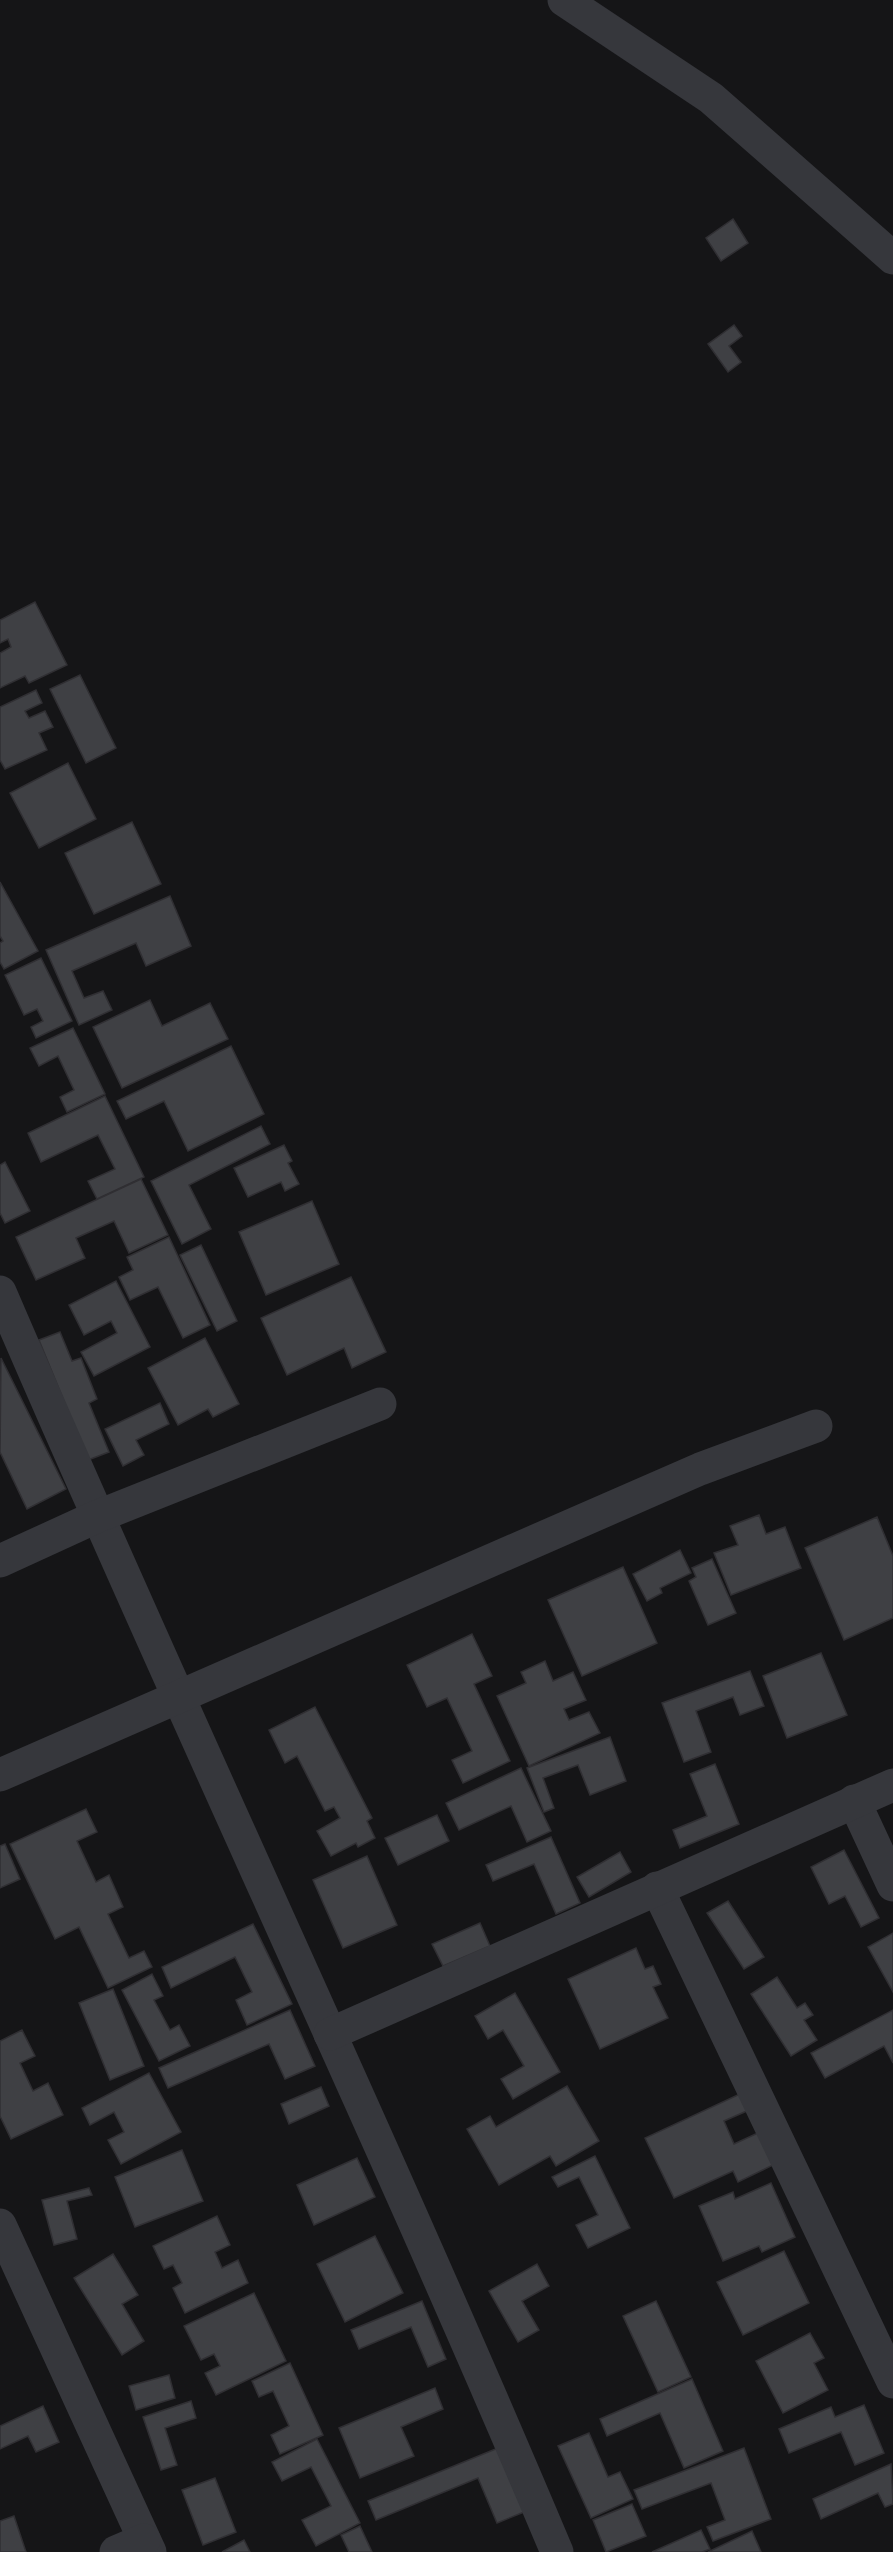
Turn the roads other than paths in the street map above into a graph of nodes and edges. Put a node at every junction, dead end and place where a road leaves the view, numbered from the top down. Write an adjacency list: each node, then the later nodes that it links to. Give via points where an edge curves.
1 (564, 0): 2 (street, via 711,98)
2 (893, 258)
3 (0, 1292): 6 (street)
4 (380, 1404): 6 (street)
5 (816, 1426): 8 (street, via 700,1469)
6 (96, 1517): 7 (street); 8 (street)
7 (0, 1560)
8 (180, 1696): 9 (street); 14 (street)
9 (0, 1775)
10 (893, 1785): 11 (street)
11 (854, 1801): 12 (street); 13 (street)
12 (893, 1885)
13 (657, 1888): 14 (street); 16 (street)
14 (330, 2034): 18 (street)
15 (2, 2235): 17 (street)
16 (893, 2382)
17 (136, 2548)
18 (557, 2552)

